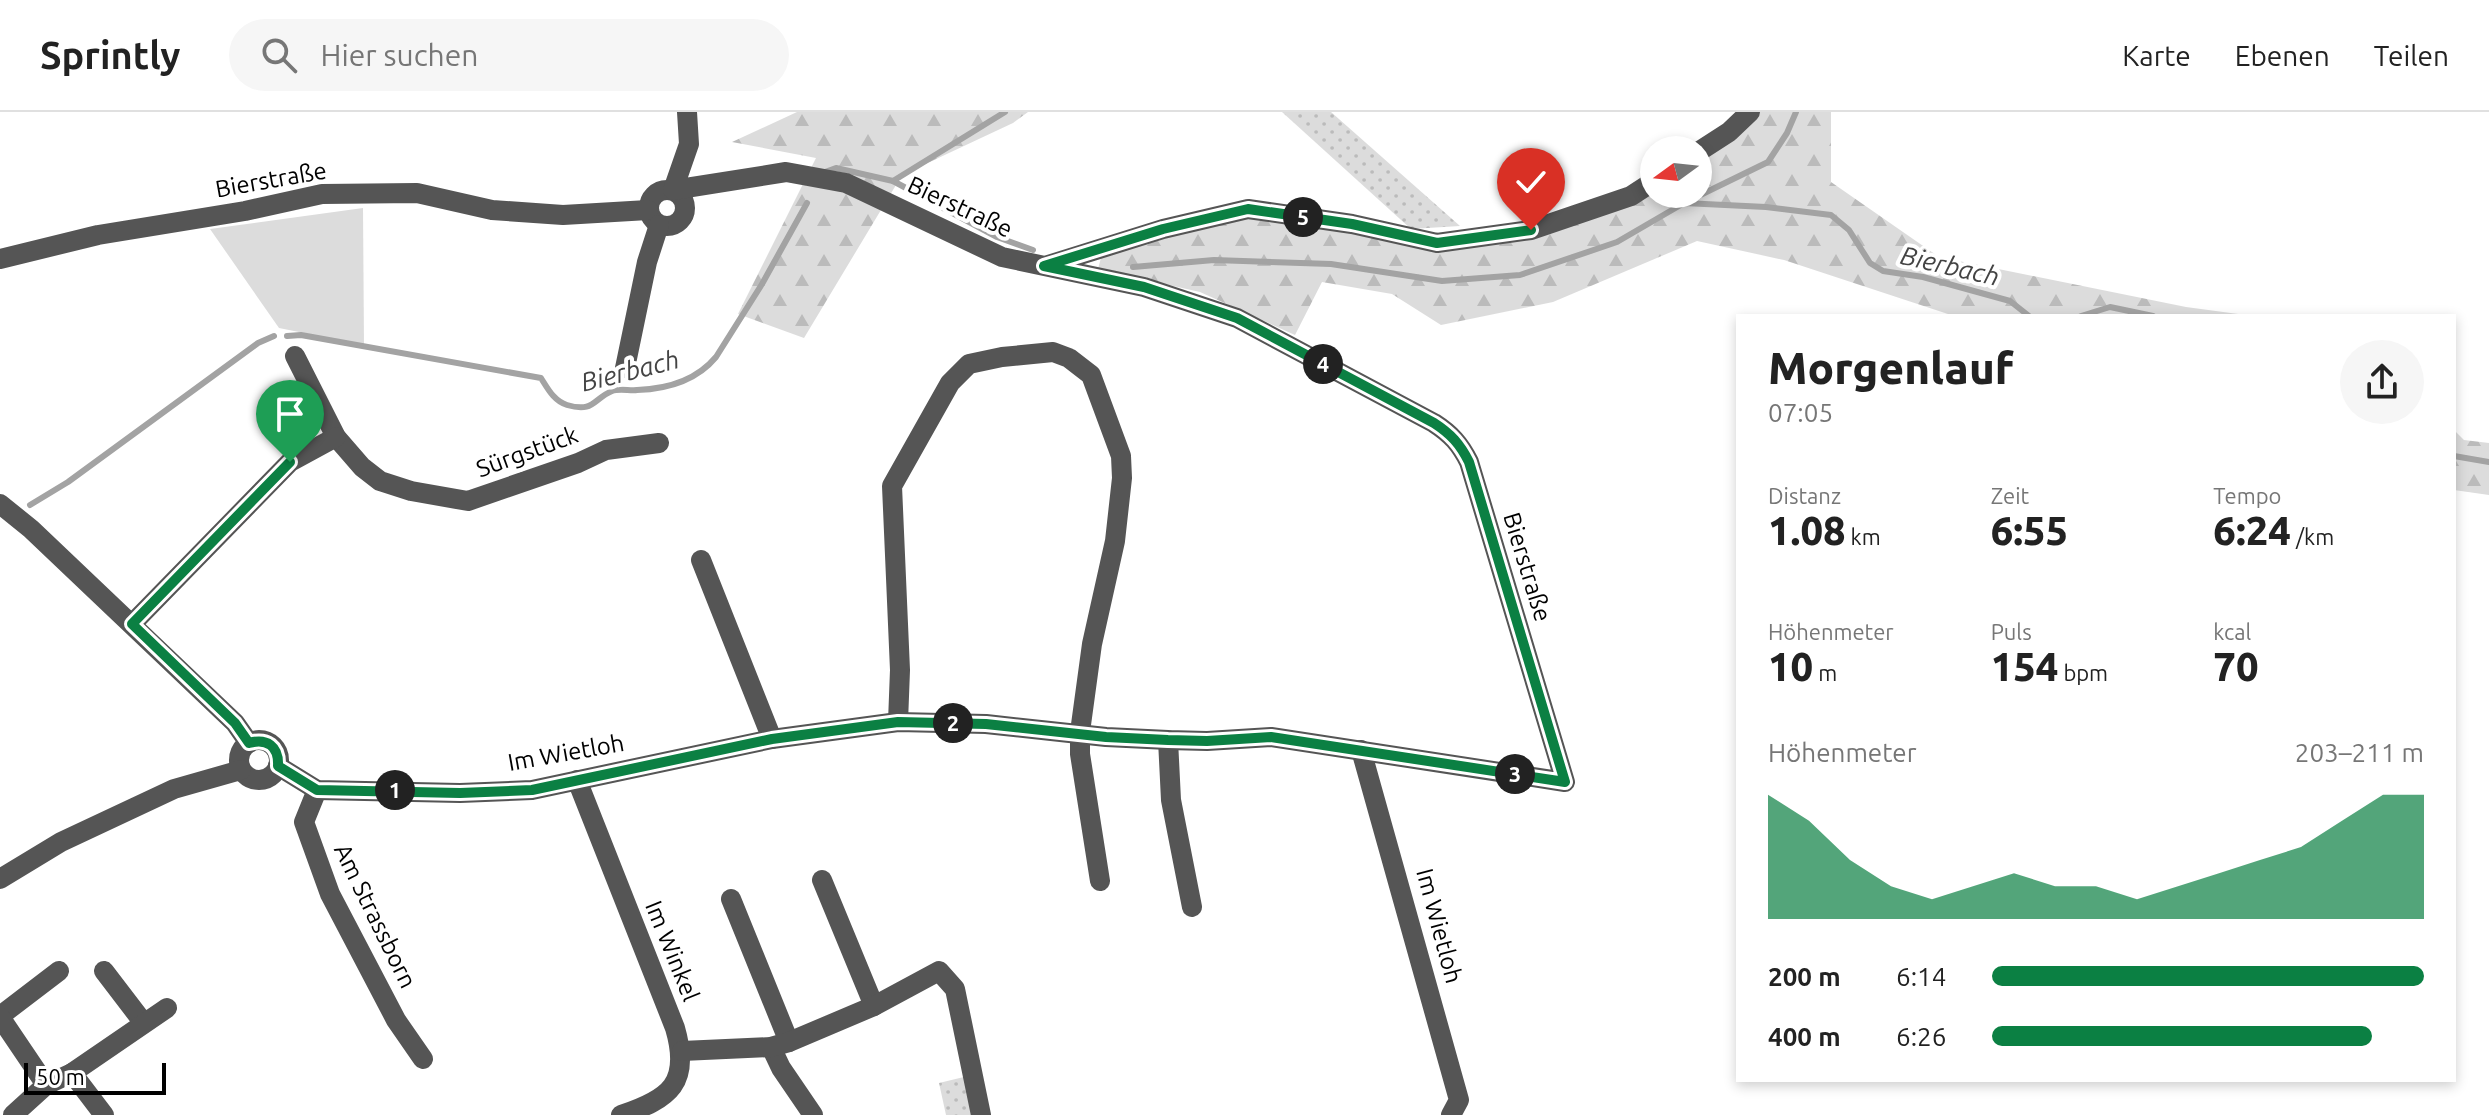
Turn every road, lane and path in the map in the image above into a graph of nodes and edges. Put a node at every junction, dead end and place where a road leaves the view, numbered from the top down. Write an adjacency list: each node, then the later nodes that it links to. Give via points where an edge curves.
1 (687, 112): 4 (street, via 689,144)
2 (1750, 112): 3 (street)
3 (1712, 143)
4 (673, 190): 6 (street, via 655,194 649,203); 6 (street, via 685,204 683,216 674,225); 8 (street, Bierstraße, via 786,172 846,183 1002,257)
5 (1640, 190): 8 (street, via 1531,230 1437,243 1248,209)
6 (654, 217): 7 (street, Bierstraße, via 492,210 417,193 322,194 98,235); 10 (street)
7 (0, 259)
8 (1044, 266): 25 (street, Bierstraße, via 1144,287 1237,318 1451,435 1469,462)
9 (295, 356): 11 (street, Sürgstück)
10 (625, 368)
11 (336, 437): 12 (street, Sürgstück, via 380,481 468,501 606,450); 15 (street, via 290,462)
12 (659, 443)
13 (0, 504): 15 (street)
14 (701, 560): 18 (street)
15 (132, 624): 20 (street, via 235,723)
16 (898, 722): 17 (street, Im Wietloh); 17 (street, via 892,486 950,383 969,364 1053,352 1091,375 1121,456 1115,541 1092,644); 18 (street, Im Wietloh)
17 (1080, 732): 19 (street, Im Wietloh); 29 (street)
18 (772, 739): 24 (street, Im Wietloh)
19 (1168, 740): 21 (street, Im Wietloh, via 1271,737); 31 (street, via 1171,800)
20 (249, 743): 22 (street, via 268,742 275,748); 23 (street, via 239,754)
21 (1361, 750): 25 (street, Im Wietloh); 48 (street, Im Wietloh, via 1459,1100)
22 (278, 766): 23 (street, via 273,775 257,781); 26 (street)
23 (241, 770): 27 (street, via 174,789 61,842)
24 (577, 780): 26 (street, Im Wietloh, via 489,792); 39 (street, Im Winkel)
25 (1565, 782)
26 (317, 790): 40 (street, Am Strassborn, via 304,822 330,894 396,1020)
27 (0, 879)
28 (822, 880): 34 (street)
29 (1100, 881)
30 (731, 899): 38 (street)
31 (1192, 907)
32 (59, 971): 36 (street)
33 (104, 971): 37 (street)
34 (874, 1006): 38 (street); 47 (street, via 939,971 955,989)
35 (167, 1008): 37 (street)
36 (0, 1016): 42 (street)
37 (143, 1022): 41 (street)
38 (780, 1044): 39 (street); 46 (street, via 781,1068)
39 (682, 1051): 45 (street, via 680,1074 668,1092 650,1106)
40 (423, 1059)
41 (72, 1073): 42 (street); 44 (street)
42 (46, 1085): 43 (street)
43 (13, 1115)
44 (104, 1115)
45 (621, 1115)
46 (813, 1115)
47 (981, 1115)
48 (1451, 1115)

